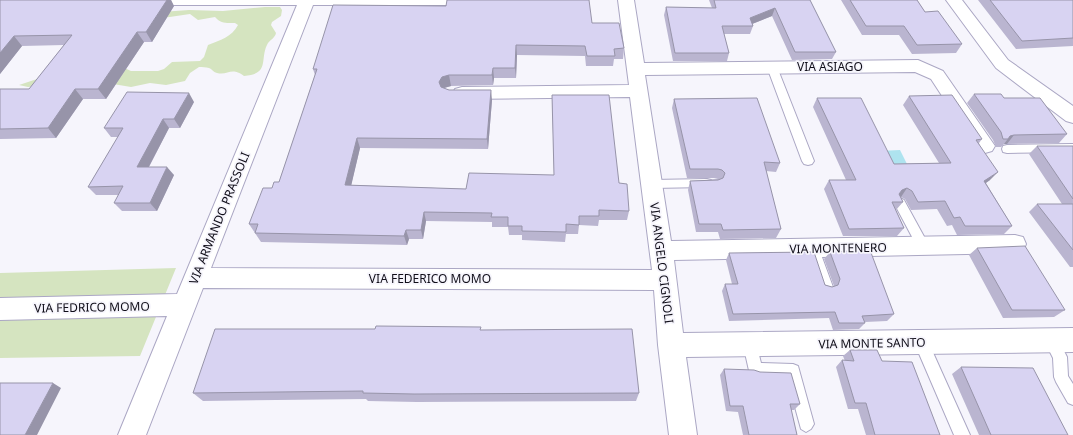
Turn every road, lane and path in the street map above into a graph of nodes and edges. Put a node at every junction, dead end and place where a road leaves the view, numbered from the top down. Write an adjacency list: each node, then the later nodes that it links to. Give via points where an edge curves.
1 (126, 0): 2 (street)
2 (134, 0): 3 (street)
3 (204, 0): 7 (street)
4 (526, 0): 7 (street)
5 (626, 0): 9 (street, VIA ANGELO CIGNOLI)
6 (954, 0): 12 (street, via 1002,64)
7 (307, 1): 24 (street, VIA ARMANDO PRASSOLI)
8 (772, 67): 9 (street, VIA ASIAGO); 13 (street, VIA ASIAGO, via 918,66 937,75); 16 (lane)
9 (636, 69): 10 (street, VIA ANGELO CIGNOLI)
10 (639, 91): 11 (street); 18 (street, VIA ANGELO CIGNOLI)
11 (451, 93)
12 (1073, 116)
13 (985, 146)
14 (1073, 148): 15 (lane)
15 (1007, 149)
16 (808, 161)
17 (714, 183): 18 (lane)
18 (652, 184): 23 (street, VIA ANGELO CIGNOLI)
19 (900, 203): 21 (lane)
20 (1016, 244): 21 (street, VIA MONTENERO)
21 (923, 246): 22 (street, VIA MONTENERO)
22 (813, 249): 23 (street, VIA MONTENERO); 26 (lane)
23 (661, 251): 25 (street, VIA ANGELO CIGNOLI)
24 (195, 278): 25 (street, VIA FEDERICO MOMO); 27 (street, VIA ARMANDO PRASSOLI)
25 (665, 280): 32 (street, VIA ANGELO CIGNOLI)
26 (826, 287)
27 (184, 305): 28 (street, VIA FEDRICO MOMO); 35 (street, VIA ARMANDO PRASSOLI)
28 (0, 308)
29 (1062, 340): 30 (street, VIA MONTE SANTO); 33 (lane, via 1061,377)
30 (921, 342): 31 (street, VIA MONTE SANTO); 37 (lane)
31 (750, 344): 32 (street, VIA MONTE SANTO); 34 (lane, via 755,370 793,371)
32 (671, 345): 36 (street, VIA ANGELO CIGNOLI)
33 (1073, 398)
34 (806, 424)
35 (132, 435)
36 (683, 435)
37 (962, 435)

